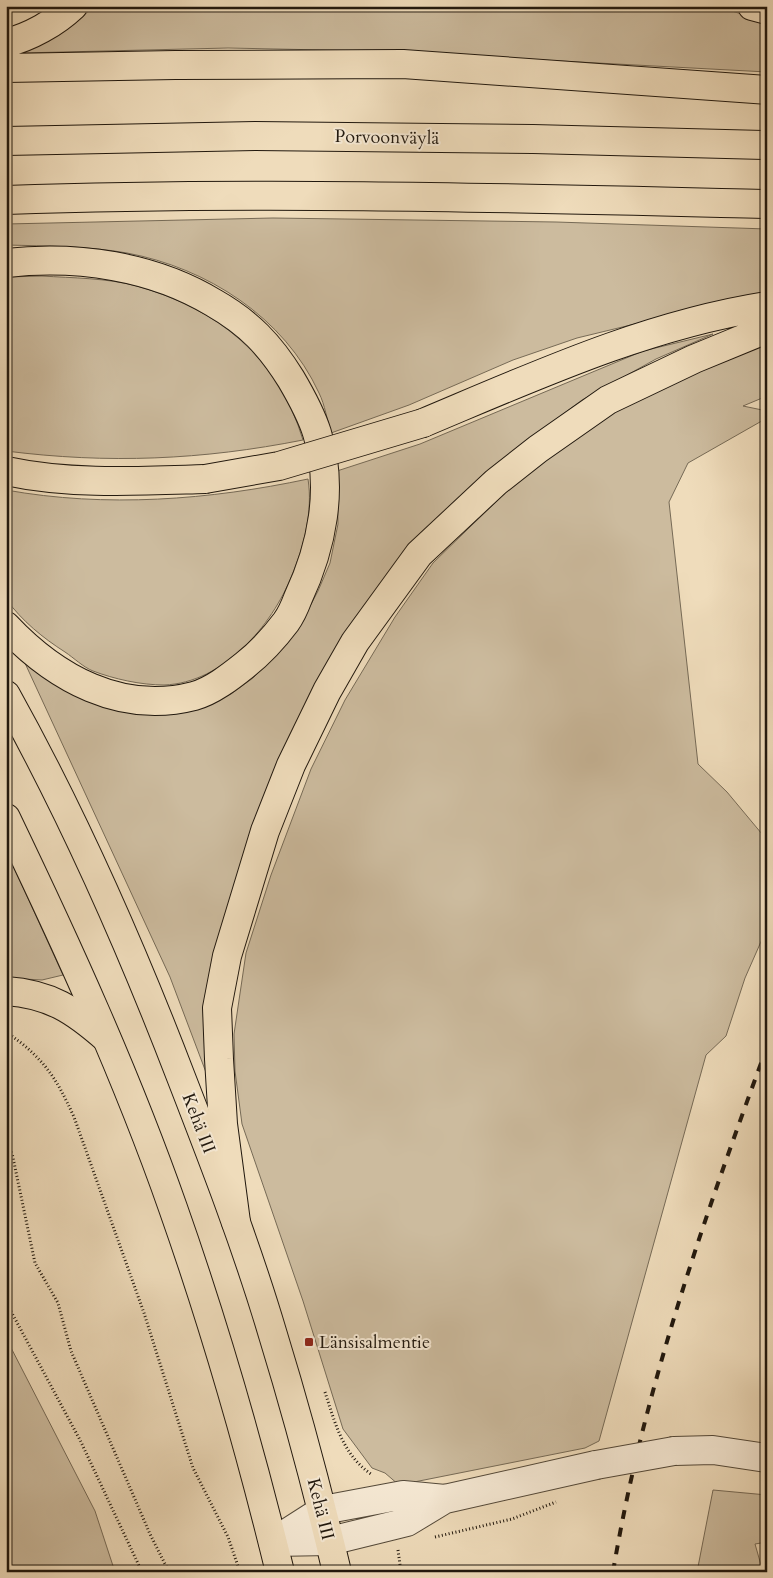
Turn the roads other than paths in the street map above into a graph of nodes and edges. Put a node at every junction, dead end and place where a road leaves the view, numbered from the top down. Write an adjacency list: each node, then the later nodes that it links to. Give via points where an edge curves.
1 (72, 6): 4 (highway, via 24,38)
2 (752, 6): 3 (highway)
3 (767, 10)
4 (6, 43)
5 (6, 68): 6 (highway, via 403,64)
6 (767, 90)
7 (6, 141): 8 (highway, Porvoonväylä, via 255,136)
8 (767, 145)
9 (6, 200): 10 (highway, via 254,196 545,198)
10 (767, 204)
11 (6, 262): 15 (highway, via 86,263 139,271 188,287 236,316 274,352 301,396 317,434 325,482 322,530 309,575 288,621 257,656 229,678 196,695 163,701 127,700 92,689 56,670)
12 (767, 306): 14 (highway, bridge, via 657,330 557,367 423,423 279,466 205,479 128,482 35,477)
13 (767, 328): 20 (highway, via 608,400 496,482 419,554 355,642 291,766 265,831 227,956 217,1008 218,1059)
14 (6, 471)
15 (6, 626)
16 (6, 695): 20 (highway, Kehä III, via 90,857 159,1020)
17 (6, 818): 19 (highway)
18 (6, 991): 19 (highway, via 59,1002)
19 (106, 1038): 25 (highway, via 176,1216 235,1401)
20 (236, 1222): 23 (highway, Kehä III, via 273,1334)
21 (767, 1458): 22 (street, bridge, via 713,1450 674,1451)
22 (445, 1499): 23 (street, via 403,1495); 24 (street, via 407,1522)
23 (322, 1510): 24 (highway, Kehä III); 25 (street)
24 (330, 1541): 25 (street); 27 (highway, Kehä III)
25 (273, 1542): 26 (highway)
26 (280, 1572)
27 (337, 1572)

